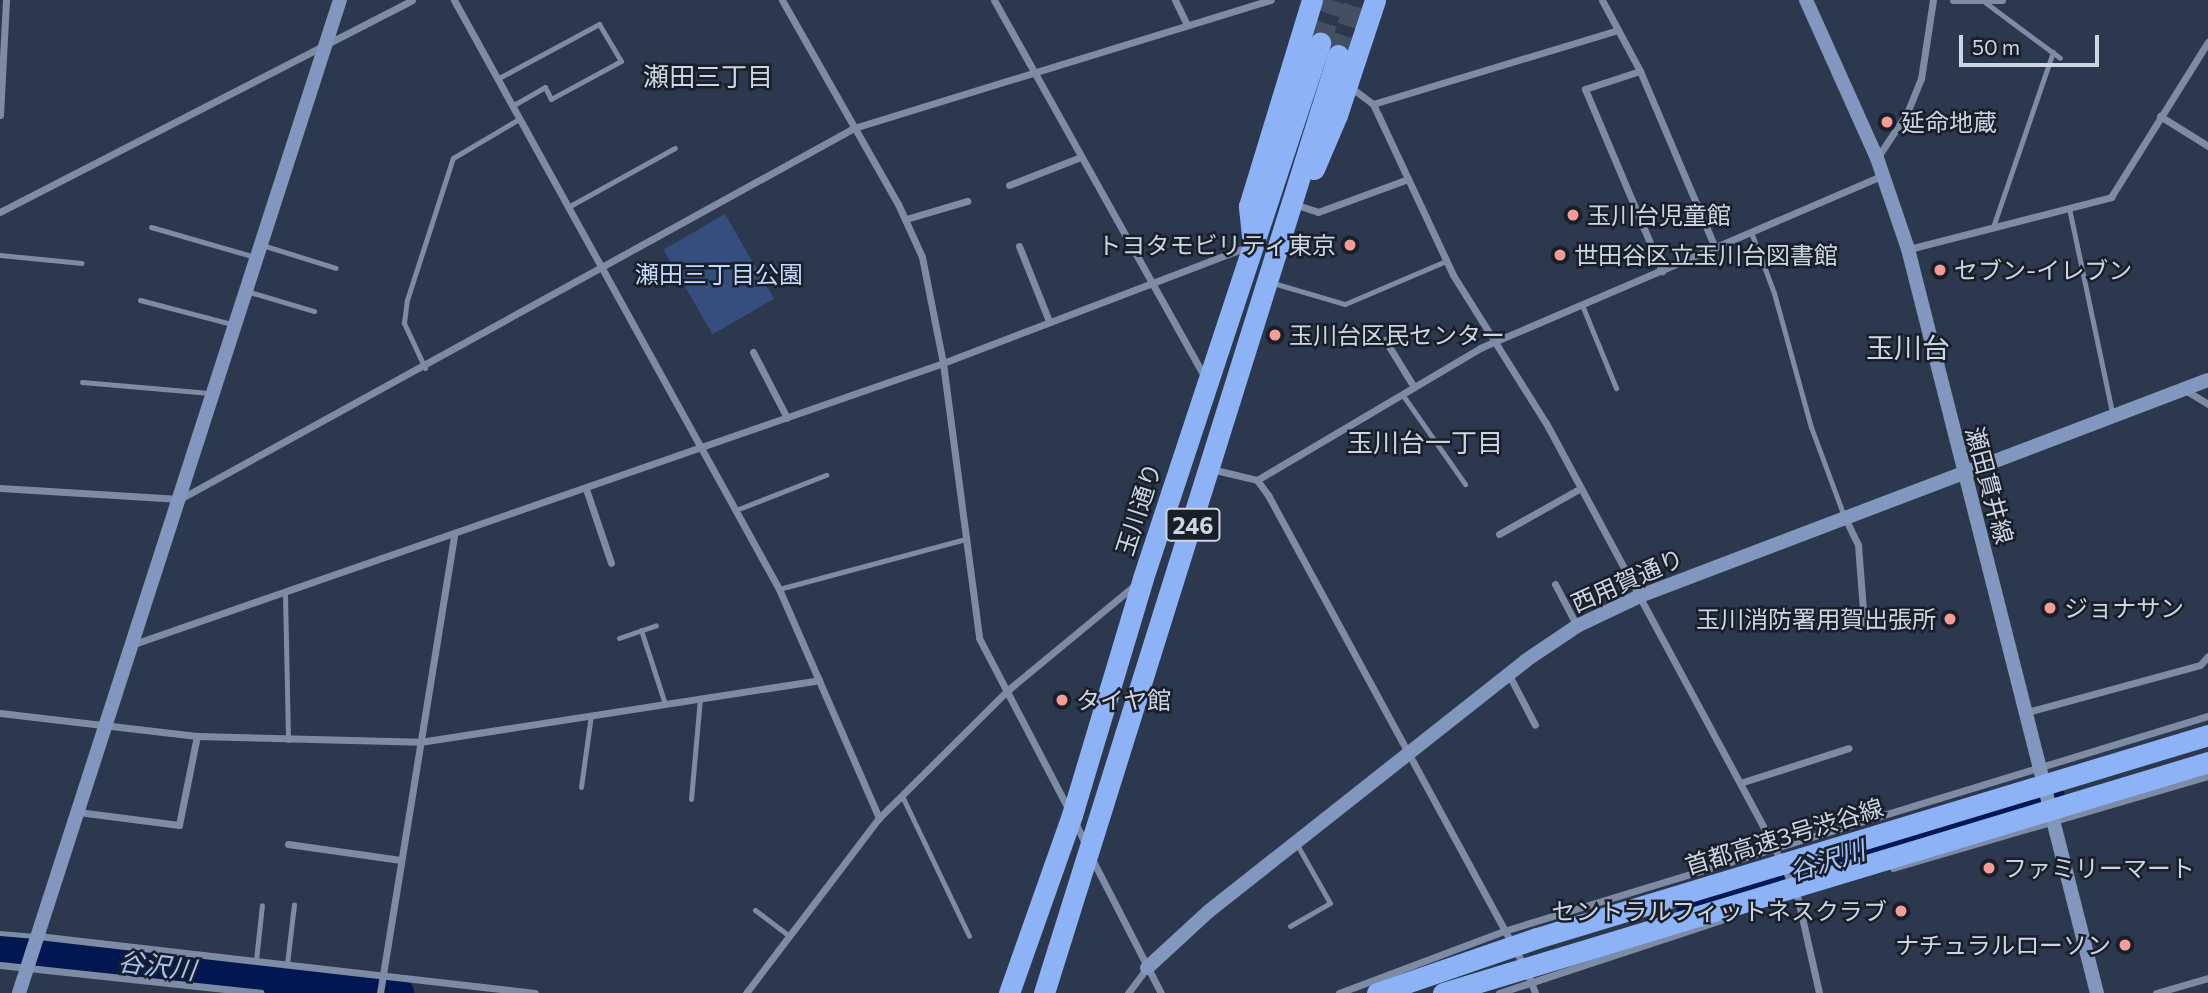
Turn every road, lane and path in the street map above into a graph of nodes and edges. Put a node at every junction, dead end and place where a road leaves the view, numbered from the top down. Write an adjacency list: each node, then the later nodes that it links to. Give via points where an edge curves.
1 (6, 0): 28 (street)
2 (340, 0): 22 (street)
3 (412, 0): 22 (street)
4 (454, 0): 29 (street)
5 (782, 0): 37 (street)
6 (993, 0): 26 (street)
7 (1175, 0): 18 (street)
8 (1271, 0): 18 (street)
9 (1311, 0): 54 (highway, 246, via 1249,206)
10 (1375, 0): 31 (highway, 246)
11 (1602, 0): 19 (street)
12 (1806, 0): 30 (street, 瀬田貫井線)
13 (1814, 0): 30 (street)
14 (1933, 0): 41 (street, via 1921,79 1908,113)
15 (1954, 0): 17 (street)
16 (2002, 0): 17 (street)
17 (1986, 3): 23 (lane)
18 (1187, 25): 26 (street)
19 (1618, 30): 27 (street); 32 (street)
20 (2208, 42): 35 (street)
21 (1320, 43): 54 (highway, 玉川通り / 246)
22 (325, 45): 49 (street); 58 (street)
23 (2053, 52): 25 (lane); 52 (lane)
24 (1338, 55): 64 (highway, 246)
25 (2060, 58)
26 (1033, 70): 37 (street); 40 (street)
27 (1640, 71): 56 (street); 65 (street, via 1585,89)
28 (1, 79): 34 (street)
29 (497, 79): 33 (street); 33 (lane, via 598,24 621,61 551,99 545,87)
30 (1842, 80): 41 (street, 瀬田貫井線)
31 (1348, 85): 32 (street); 46 (highway, 246)
32 (1373, 104): 43 (street)
33 (512, 106): 36 (street)
34 (0, 115)
35 (2160, 116): 38 (street); 48 (street, via 2110,197)
36 (519, 119): 47 (street); 77 (lane, via 453,158 407,300 404,323)
37 (854, 128): 50 (street); 63 (street)
38 (2208, 146)
39 (675, 148): 47 (lane)
40 (1081, 157): 44 (street); 66 (street)
41 (1877, 158): 42 (street, 瀬田貫井線)
42 (1883, 175): 53 (street); 57 (street, 瀬田貫井線)
43 (1408, 179): 46 (street, via 1318,212); 60 (street)
44 (1009, 185)
45 (967, 201): 50 (street)
46 (1297, 205): 64 (highway, 246)
47 (568, 207): 63 (street)
48 (2070, 208): 52 (street); 87 (lane)
49 (0, 212)
50 (906, 219): 76 (street, via 929,277)
51 (151, 227): 58 (lane)
52 (1993, 227): 57 (street)
53 (1751, 232): 56 (street); 100 (lane, via 1811,427)
54 (1253, 245): 66 (street); 80 (highway, 玉川通り / 246)
55 (1019, 246): 71 (street)
56 (1714, 248): 65 (street)
57 (1908, 249): 91 (street, 瀬田貫井線)
58 (259, 251): 62 (lane); 67 (street)
59 (0, 255): 61 (lane)
60 (1446, 261): 64 (lane, via 1345,304); 74 (street)
61 (82, 263)
62 (336, 268)
63 (603, 270): 77 (street); 89 (street)
64 (1269, 271): 90 (highway, 246)
65 (1662, 271): 69 (street)
66 (1149, 281): 71 (street); 80 (street)
67 (247, 291): 70 (lane); 72 (street)
68 (139, 300): 72 (lane)
69 (1581, 305): 74 (street); 82 (lane)
70 (314, 311)
71 (1049, 321): 76 (street)
72 (235, 326): 84 (street)
73 (1385, 341): 81 (street)
74 (1496, 341): 81 (street); 96 (street)
75 (752, 352): 88 (street)
76 (943, 363): 88 (street); 103 (street)
77 (425, 368): 98 (street)
78 (2208, 380): 83 (street, 西用賀通り)
79 (82, 382): 84 (lane)
80 (1207, 382): 105 (highway, 玉川通り / 246)
81 (1414, 387): 85 (street)
82 (1616, 388)
83 (2183, 389): 86 (street); 87 (street, 西用賀通り)
84 (214, 393): 98 (street)
85 (1402, 394): 93 (street); 94 (lane)
86 (2208, 404)
87 (2113, 416): 91 (street, 西用賀通り)
88 (787, 418): 89 (street)
89 (701, 448): 97 (street); 99 (street)
90 (1211, 469): 93 (street); 148 (highway, 246)
91 (1962, 473): 100 (street, 西用賀通り); 122 (street, 瀬田貫井線)
92 (826, 475): 99 (lane)
93 (1257, 480): 133 (street)
94 (1465, 484)
95 (0, 488): 98 (street)
96 (1581, 488): 101 (street); 109 (street)
97 (586, 489): 102 (street); 104 (street)
98 (180, 499): 115 (street)
99 (736, 510): 107 (street)
100 (1845, 519): 109 (street, 西用賀通り); 110 (street, via 1858,545)
101 (1499, 534)
102 (454, 536): 108 (street); 131 (street)
103 (966, 539): 107 (lane); 119 (street, via 979,638)
104 (611, 563)
105 (1143, 578): 119 (street); 142 (highway, 玉川通り / 246)
106 (1555, 584): 112 (street)
107 (779, 589): 118 (street)
108 (285, 594): 115 (street); 130 (lane)
109 (1640, 596): 112 (street, 西用賀通り); 137 (street)
110 (1864, 623)
111 (656, 625): 113 (lane)
112 (1577, 626): 117 (street, 西用賀通り)
113 (641, 630): 114 (lane); 121 (lane)
114 (618, 638)
115 (134, 644): 127 (street)
116 (2207, 661): 122 (street)
117 (1508, 675): 126 (street); 133 (street, 西用賀通り)
118 (818, 680): 120 (street); 143 (street)
119 (1008, 690): 139 (street); 142 (street)
120 (700, 698): 121 (street); 140 (lane)
121 (665, 704): 124 (street)
122 (2027, 712): 135 (street, 瀬田貫井線)
123 (0, 713): 127 (street)
124 (591, 715): 131 (street); 138 (lane)
125 (2208, 716): 135 (street)
126 (1535, 725)
127 (106, 727): 129 (street); 141 (street)
128 (2208, 735): 178 (highway, 首都高速3号渋谷線, via 1536,937)
129 (197, 736): 130 (street); 141 (street, via 179,825)
130 (288, 740): 131 (street)
131 (420, 742): 149 (street)
132 (1849, 748): 137 (street)
133 (1412, 752): 145 (street, 西用賀通り); 155 (street)
134 (2208, 762): 179 (highway, 首都高速3号渋谷線)
135 (2041, 767): 144 (street, 瀬田貫井線); 147 (street)
136 (2208, 776): 144 (street)
137 (1740, 783): 147 (street)
138 (581, 787)
139 (902, 796): 143 (street); 158 (lane)
140 (691, 799)
141 (78, 812): 159 (street)
142 (1072, 815): 148 (street); 173 (highway, 玉川通り / 246)
143 (879, 818): 157 (street)
144 (2053, 822): 150 (street); 183 (street, 瀬田貫井線)
145 (1296, 843): 154 (lane, via 1330,903); 164 (street, 西用賀通り)
146 (288, 844): 149 (street)
147 (1774, 846): 150 (street); 155 (street)
148 (1088, 852): 164 (street); 174 (highway, 246)
149 (401, 860): 165 (street)
150 (1797, 895): 167 (street); 182 (street)
151 (294, 904): 161 (lane)
152 (262, 905): 160 (lane)
153 (755, 910): 157 (lane)
154 (1290, 926)
155 (1507, 930): 167 (street); 177 (street)
156 (0, 933): 159 (lane)
157 (788, 935): 172 (street)
158 (969, 936)
159 (37, 938): 160 (street); 163 (street)
160 (256, 960): 161 (street)
161 (287, 964): 165 (street)
162 (0, 965): 163 (street)
163 (26, 968): 168 (street); 169 (street)
164 (1147, 968): 175 (street); 176 (street)
165 (383, 974): 170 (street); 171 (street)
166 (2208, 978): 184 (street)
167 (1531, 981): 180 (street); 181 (street)
168 (19, 993)
169 (261, 993)
170 (380, 993)
171 (535, 993)
172 (746, 993)
173 (1009, 993)
174 (1044, 993)
175 (1128, 993)
176 (1161, 993)
177 (1339, 993)
178 (1377, 993)
179 (1443, 993)
180 (1499, 993)
181 (1535, 993)
182 (1819, 993)
183 (2097, 993)
184 (2156, 993)

